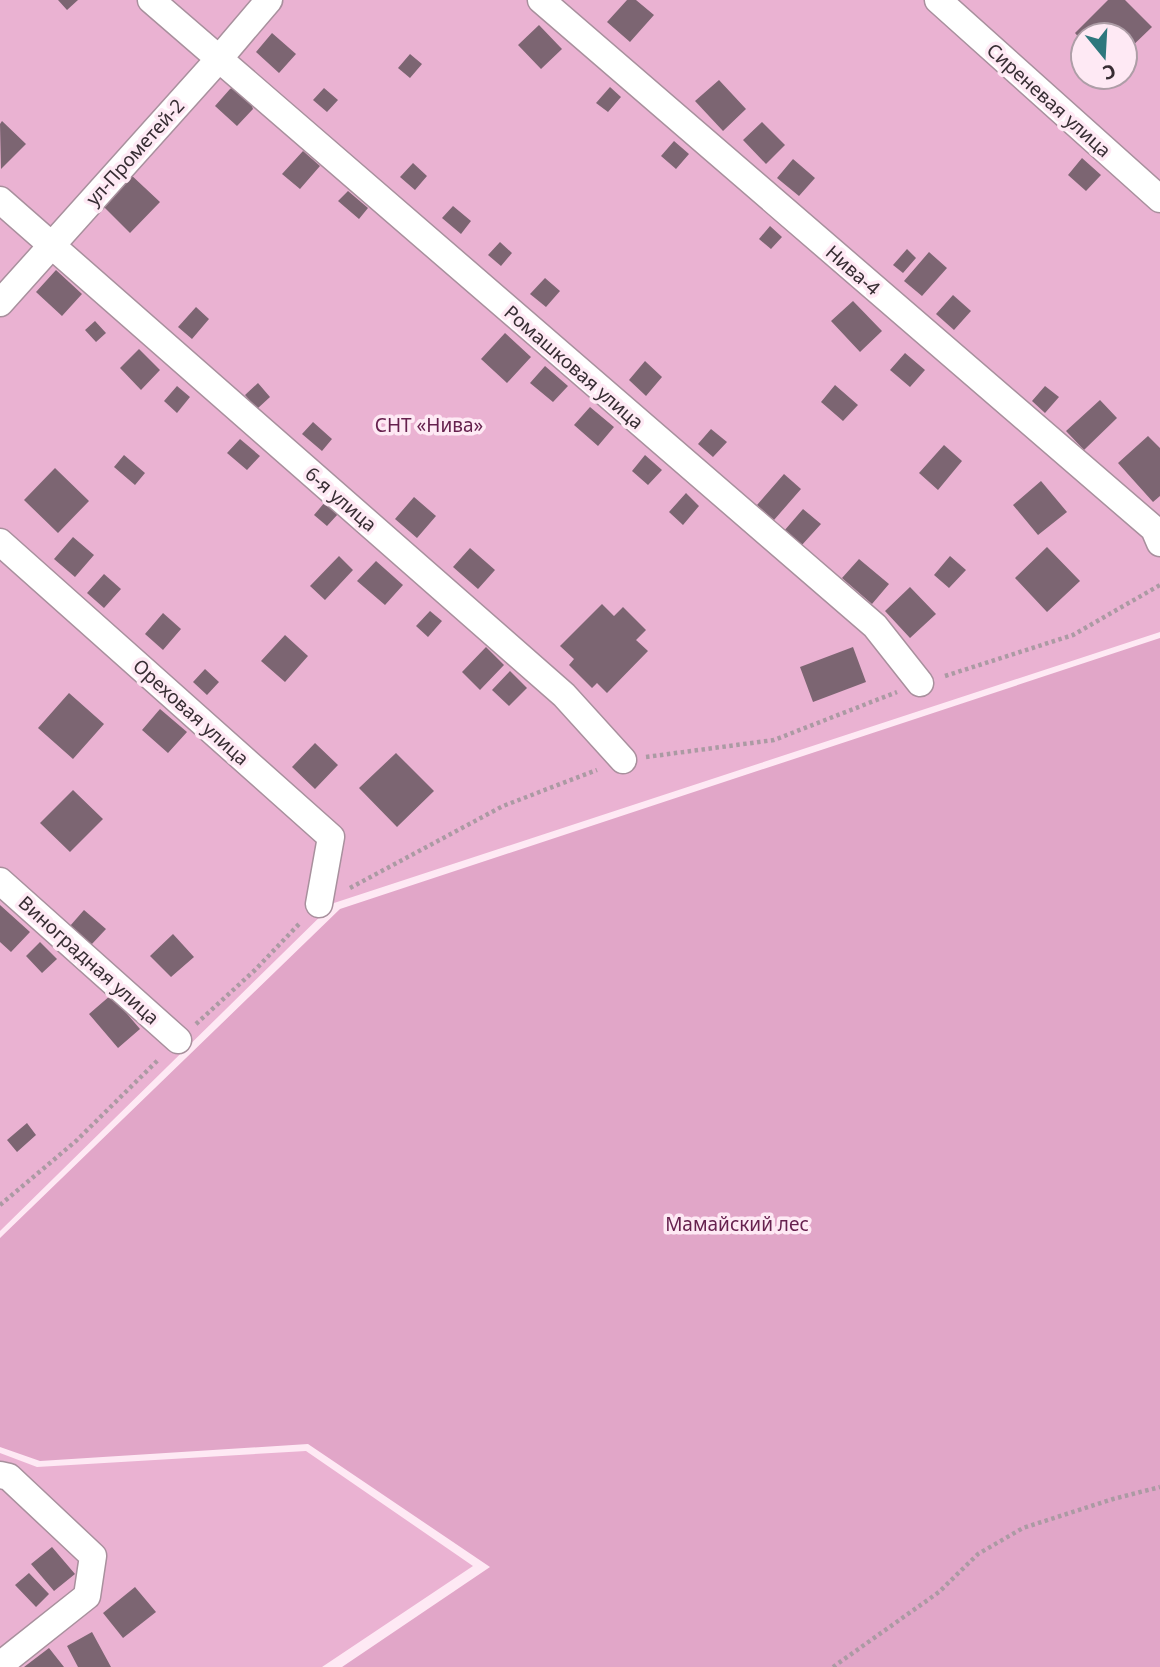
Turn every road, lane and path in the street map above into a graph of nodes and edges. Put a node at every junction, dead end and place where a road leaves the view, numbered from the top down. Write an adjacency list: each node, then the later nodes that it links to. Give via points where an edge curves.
1 (151, 0): 5 (street, Ромашковая улица)
2 (269, 0): 5 (street, ул-Прометей-2)
3 (541, 0): 11 (street, Нива-4, via 1154,529)
4 (938, 0): 6 (street, Сиреневая улица)
5 (218, 60): 8 (street, ул-Прометей-2); 13 (street, Ромашковая улица, via 875,626)
6 (1160, 199)
7 (0, 200): 8 (street, 6-я улица)
8 (51, 245): 9 (street, ул-Прометей-2); 14 (street, 6-я улица, via 564,695)
9 (0, 303)
10 (0, 542): 16 (street, Ореховая улица, via 331,837)
11 (1160, 544)
12 (1160, 585): 13 (path, via 1073,635)
13 (920, 683): 14 (path, via 774,740)
14 (623, 760): 16 (path, via 503,806)
15 (0, 881): 17 (street, Виноградная улица)
16 (319, 904): 17 (path)
17 (178, 1040): 18 (path, via 76,1141)
18 (0, 1205)
19 (0, 1475): 21 (street, via 9,1477 93,1556 87,1596)
20 (1160, 1487): 22 (path, via 1023,1528 978,1554 939,1592)
21 (0, 1665)
22 (833, 1667)

